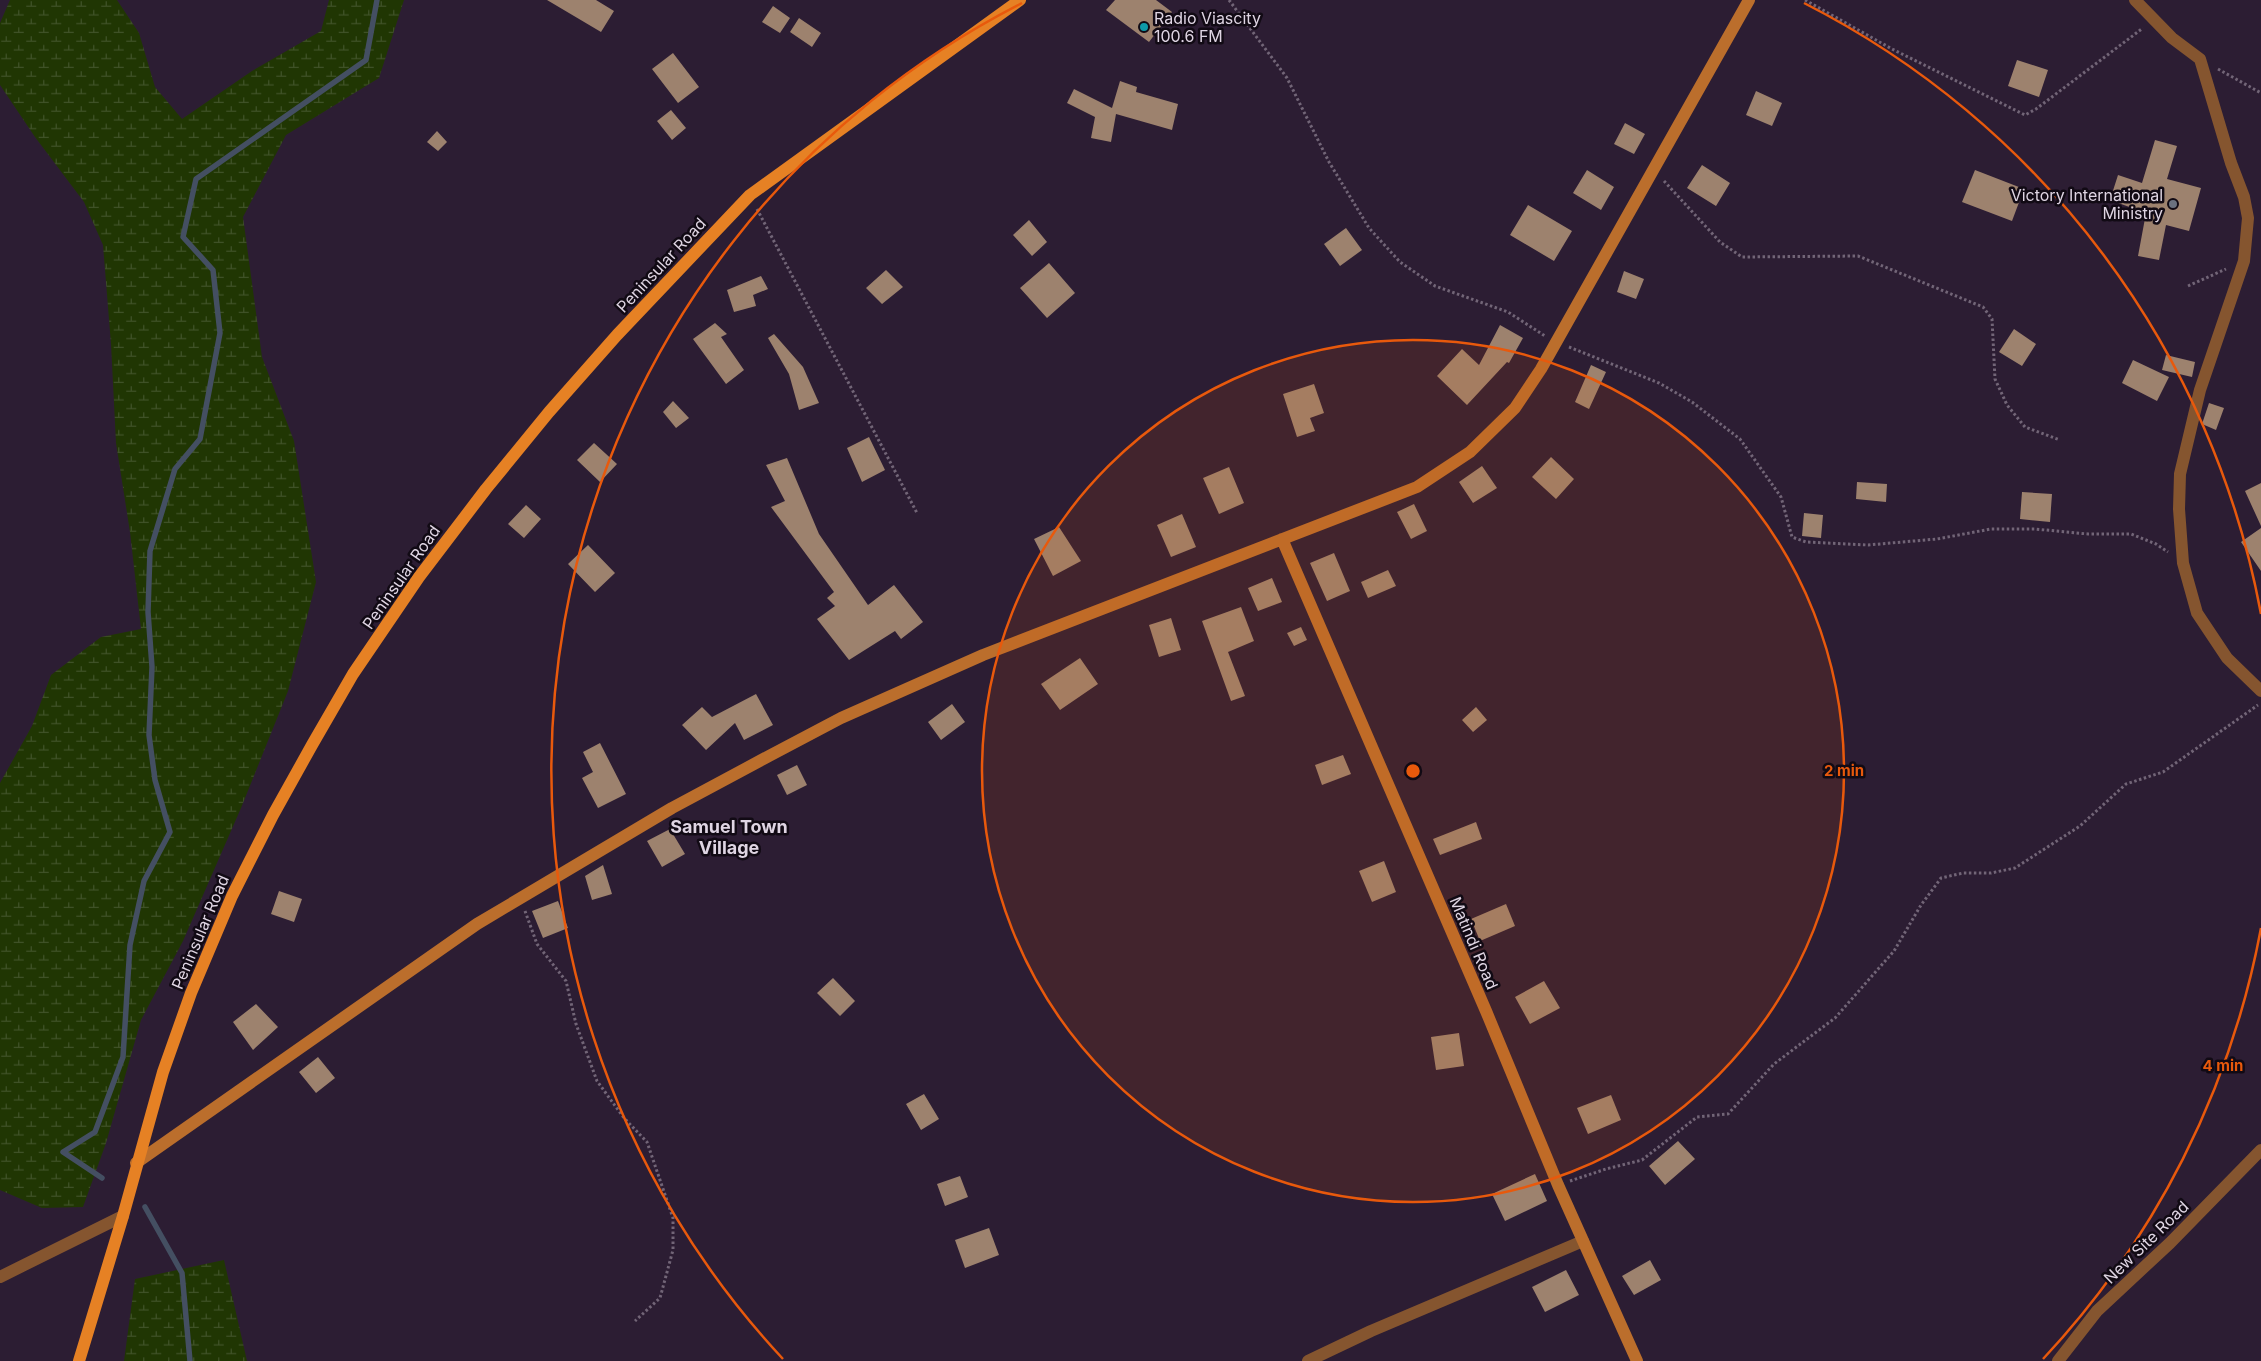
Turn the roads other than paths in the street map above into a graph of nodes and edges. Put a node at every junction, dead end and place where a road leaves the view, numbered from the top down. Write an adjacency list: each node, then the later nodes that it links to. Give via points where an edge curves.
1 (1020, 0): 7 (main road, Peninsular Road, via 750,195 549,412 419,576 353,674 273,815 232,896 191,993)
2 (1749, 0): 4 (street, via 1556,342 1515,408 1470,452 1417,488)
3 (2135, 0): 5 (street, via 2153,20 2200,59 2248,218 2244,261 2200,390 2180,474 2179,509 2183,563 2197,613 2227,658)
4 (1282, 539): 7 (street, via 982,655 841,718 672,808 477,924); 9 (street, Matindi Road)
5 (2261, 691)
6 (2261, 1150): 14 (street, New Site Road, via 2098,1311)
7 (136, 1163): 8 (main road, Peninsular Road)
8 (123, 1216): 10 (street); 11 (main road, Peninsular Road)
9 (1582, 1241): 12 (street); 13 (street, Matindi Road)
10 (0, 1277)
11 (79, 1361)
12 (1308, 1361)
13 (1637, 1361)
14 (2058, 1361)

